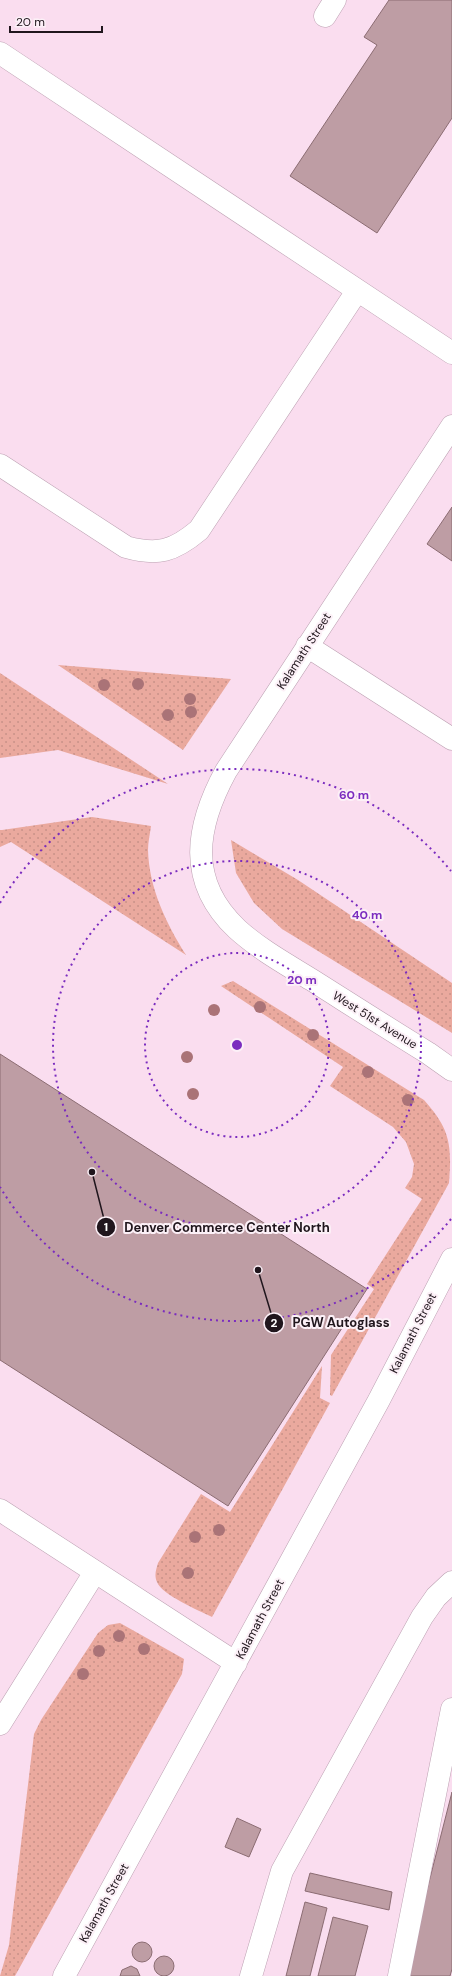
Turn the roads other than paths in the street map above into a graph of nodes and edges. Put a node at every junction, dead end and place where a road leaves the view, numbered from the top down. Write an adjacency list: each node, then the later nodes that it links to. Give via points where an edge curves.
1 (0, 53): 2 (street)
2 (357, 290): 3 (street); 5 (street, via 199,530 183,544 165,551 146,552 126,547)
3 (452, 353)
4 (452, 426): 6 (street, Kalamath Street)
5 (0, 465)
6 (307, 646): 7 (street); 8 (street, Kalamath Street, via 215,791 202,828 200,852)
7 (452, 739)
8 (209, 891): 9 (street, West 51st Avenue, via 236,928 253,943)
9 (452, 1070)
10 (452, 1258): 14 (street, Kalamath Street, via 379,1400)
11 (0, 1510): 12 (street)
12 (95, 1572): 14 (street); 16 (street)
13 (452, 1582): 18 (street, via 436,1597 422,1618 282,1871)
14 (236, 1663): 17 (street, Kalamath Street)
15 (451, 1715): 19 (street)
16 (0, 1724)
17 (64, 1976)
18 (251, 1976)
19 (399, 1976)

